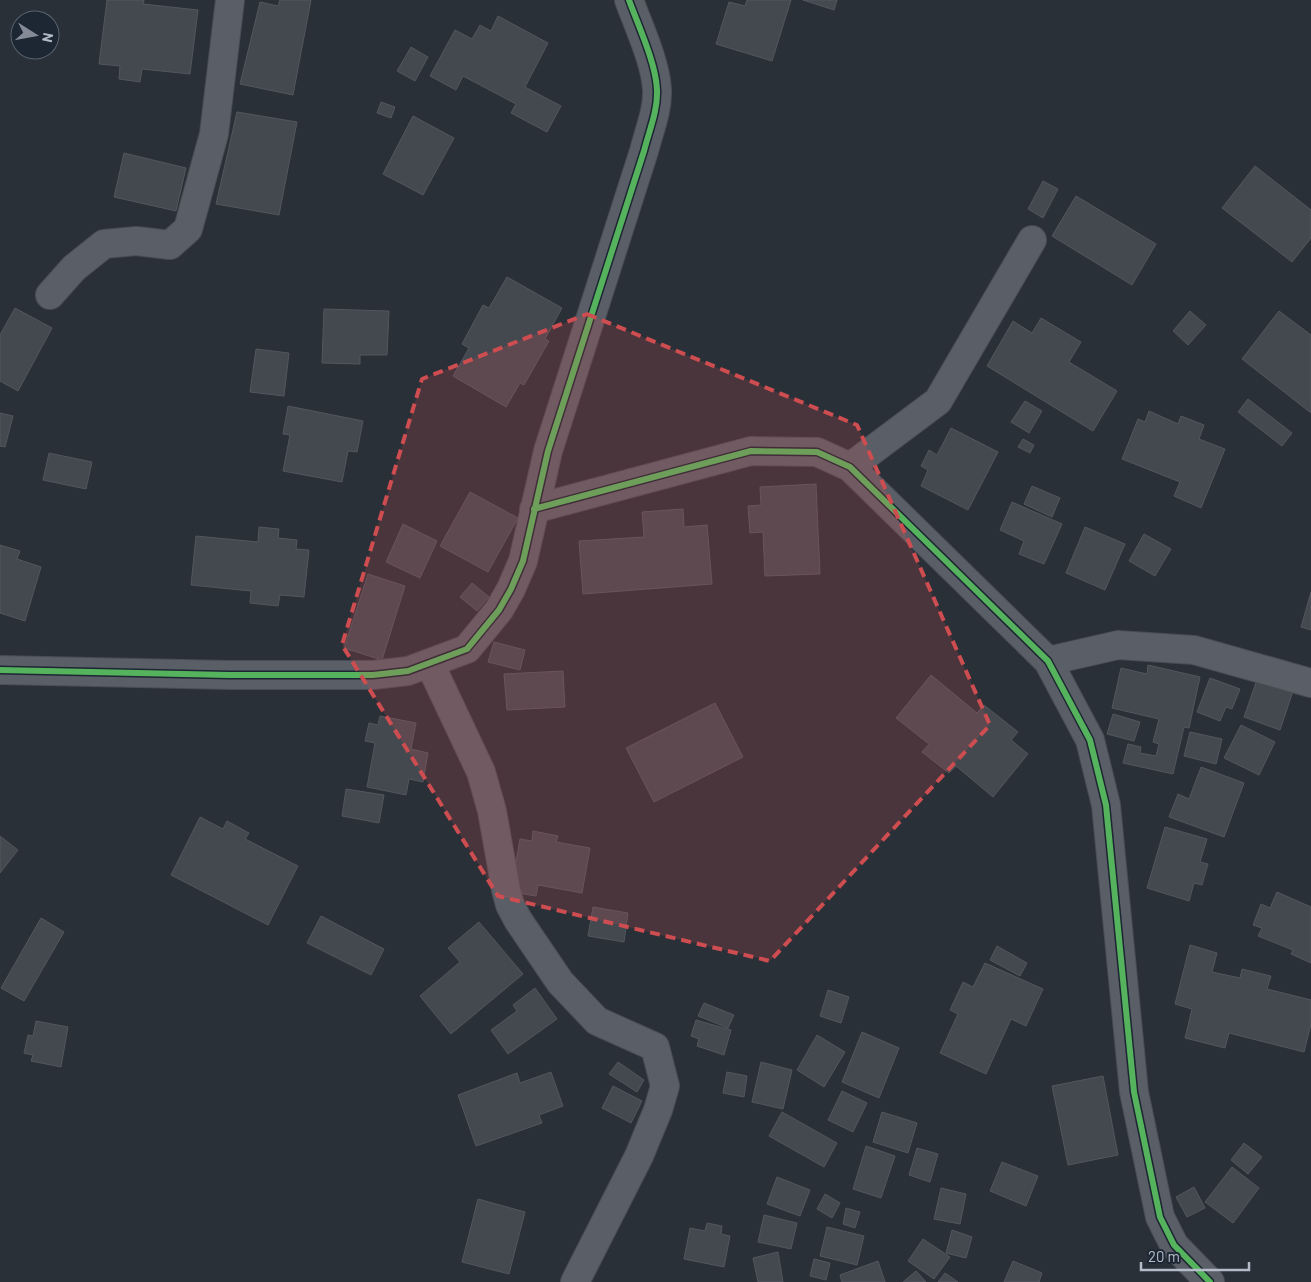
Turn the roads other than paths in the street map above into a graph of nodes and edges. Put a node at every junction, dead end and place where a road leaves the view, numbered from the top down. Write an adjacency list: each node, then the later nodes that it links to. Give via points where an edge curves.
1 (230, 0): 4 (street, via 214,134 188,229 170,245 136,241 104,244 74,268)
2 (629, 0): 6 (street, via 655,74 658,90 655,108 548,451)
3 (1032, 240): 5 (street, via 938,401)
4 (50, 295)
5 (850, 467): 6 (street, via 817,452 751,451); 7 (street)
6 (534, 509): 8 (street, via 523,561 499,610 467,649)
7 (1048, 661): 10 (street, via 1118,645 1194,650); 12 (street, via 1090,740 1106,805 1134,1092 1160,1217 1174,1245)
8 (430, 664): 9 (street, via 408,671 373,675); 11 (street, via 481,772 492,811 506,890 518,920 560,982 597,1021 655,1046 665,1086 639,1156)
9 (0, 670)
10 (1311, 683)
11 (575, 1282)
12 (1210, 1282)

